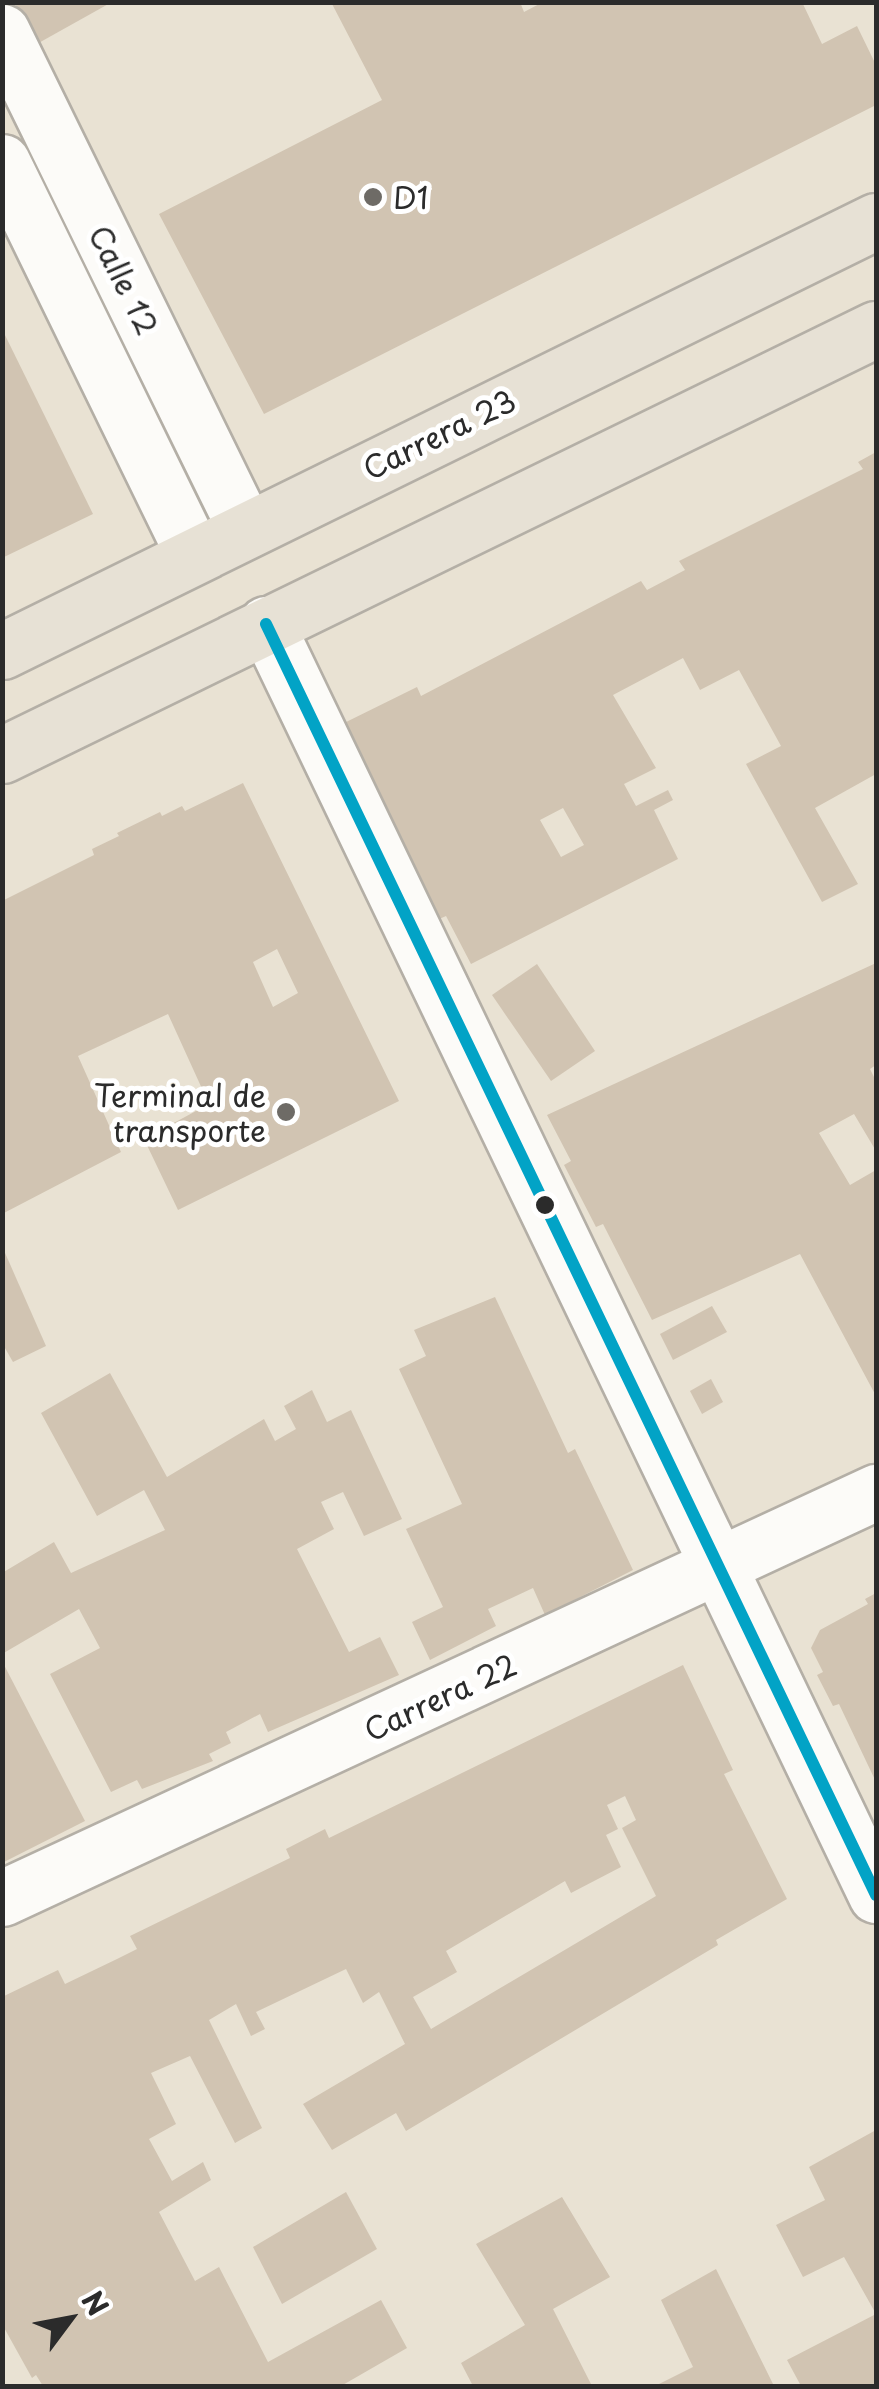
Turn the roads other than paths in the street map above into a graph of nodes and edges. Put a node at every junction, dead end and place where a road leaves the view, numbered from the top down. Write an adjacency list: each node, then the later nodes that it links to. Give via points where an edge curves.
1 (2, 32): 5 (street, Calle 12)
2 (2, 162): 6 (street, Calle 12)
3 (876, 221): 5 (main road, Carrera 23)
4 (876, 329): 7 (main road)
5 (245, 528): 6 (main road, Carrera 23)
6 (194, 555): 8 (main road, Carrera 23)
7 (266, 624): 9 (main road); 11 (street)
8 (2, 651)
9 (2, 755)
10 (876, 1492): 11 (street, Carrera 22)
11 (720, 1568): 12 (street); 13 (street, Carrera 22)
12 (876, 1895)
13 (2, 1898)

